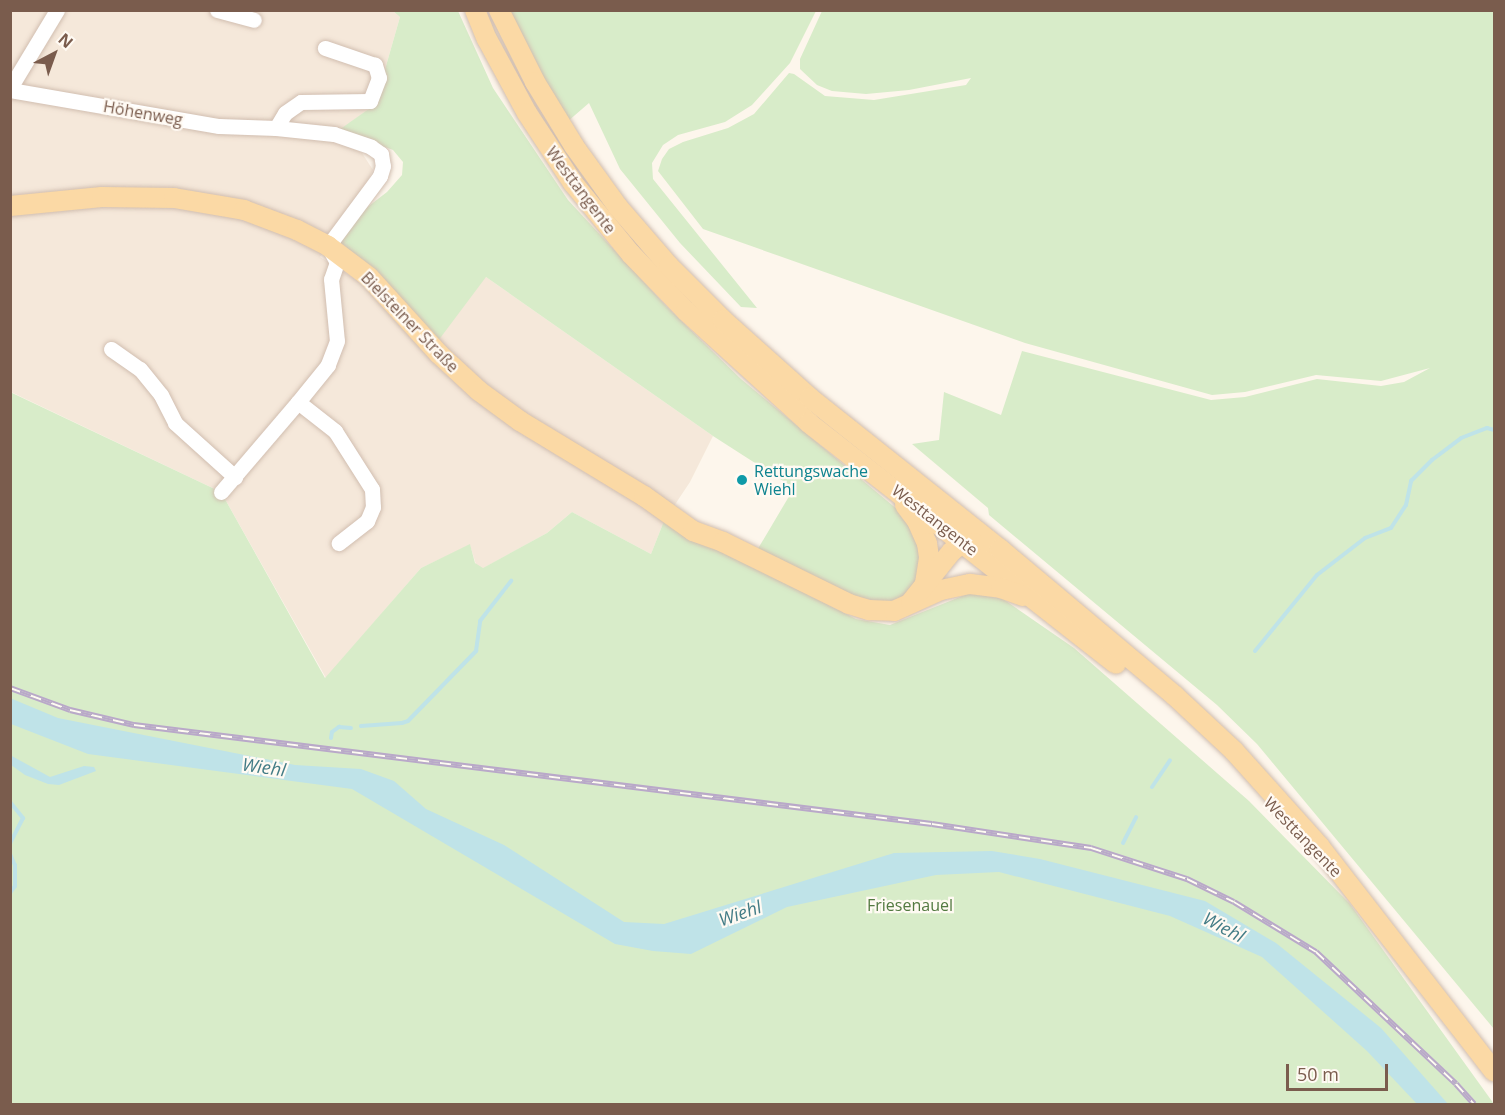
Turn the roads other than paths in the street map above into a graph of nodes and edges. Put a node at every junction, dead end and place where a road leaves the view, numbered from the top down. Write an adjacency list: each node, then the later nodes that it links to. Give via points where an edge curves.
1 (57, 10): 7 (street)
2 (217, 10): 5 (street)
3 (475, 10): 14 (main road, Westtangente, via 526,113 617,239 767,387)
4 (499, 10): 16 (main road, Westtangente, via 535,82 574,146 618,207 669,266 810,398)
5 (254, 21)
6 (325, 48): 8 (street, via 375,65 379,78 370,101 301,102 285,113)
7 (10, 89): 8 (street, Höhenweg, via 219,126)
8 (276, 128): 10 (street, Höhenweg, via 334,134 381,154 380,176)
9 (10, 206): 10 (main road, Bielsteiner Straße, via 102,197 174,198 244,210)
10 (328, 246): 12 (street, via 337,262 331,279 337,341 328,365); 20 (main road, Bielsteiner Straße, via 369,277 439,354 479,391 519,421 644,496 702,523 723,542 849,604 894,611)
11 (111, 349): 13 (street, via 140,369 161,395 175,423)
12 (298, 402): 13 (street); 17 (street, via 335,431 372,489 373,507 367,521)
13 (235, 477): 15 (street)
14 (893, 488): 18 (main road, Westtangente); 20 (main road, via 917,521 927,543)
15 (221, 492)
16 (959, 517): 18 (main road); 19 (main road, Westtangente)
17 (339, 543)
18 (965, 544): 19 (main road, via 988,544); 20 (main road, via 959,562); 21 (main road, Westtangente)
19 (1000, 549): 22 (main road, Westtangente, via 1204,722 1292,813)
20 (928, 590): 21 (main road, Bielsteiner Straße, via 980,584)
21 (1046, 606): 22 (main road, Westtangente, via 1198,734)
22 (1347, 882): 23 (main road)
23 (1494, 1071)

